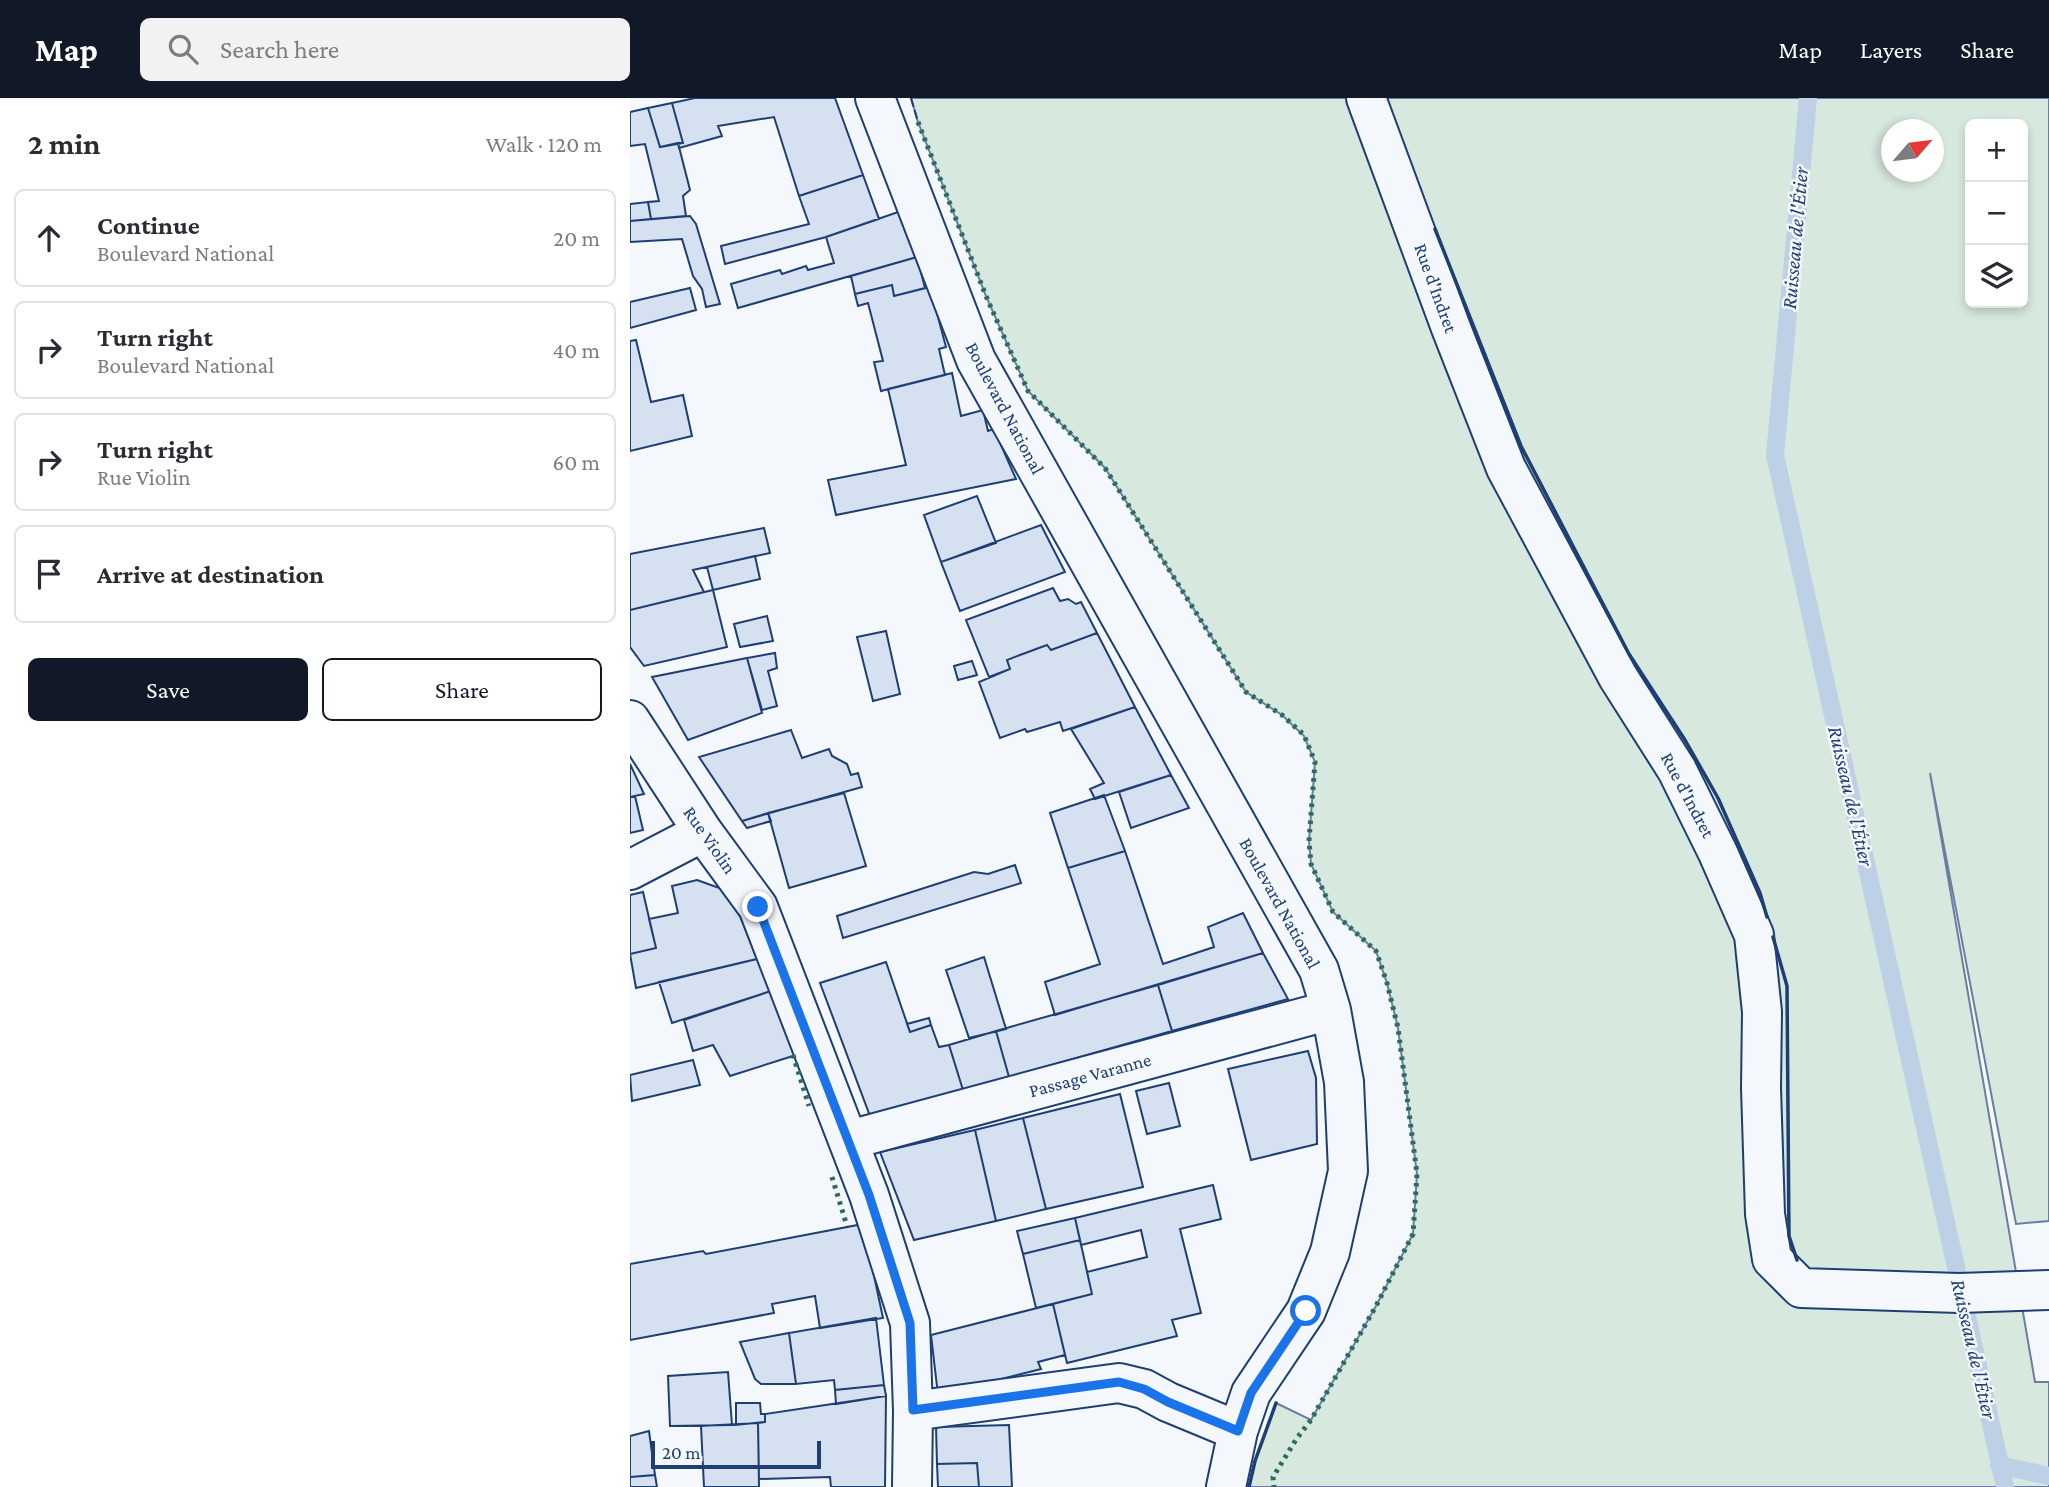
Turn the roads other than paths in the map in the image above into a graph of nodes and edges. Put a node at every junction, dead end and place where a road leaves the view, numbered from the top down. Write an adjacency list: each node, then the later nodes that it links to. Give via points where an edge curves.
1 (875, 98): 6 (street, Boulevard National, via 976,360 1319,970)
2 (1366, 98): 8 (street, Rue d'Indret, via 1506,468 1618,677 1677,770 1755,935 1762,1012 1765,1213 1772,1259 1801,1288 1959,1293)
3 (630, 720): 4 (street, Rue Violin)
4 (703, 832): 5 (street); 7 (street, Rue Violin, via 758,907)
5 (630, 870)
6 (1331, 1010): 7 (street, Passage Varanne); 10 (street, Boulevard National, via 1344,1082 1348,1171 1330,1252 1306,1311 1251,1393)
7 (849, 1140): 9 (street, Rue Violin, via 910,1323)
8 (2049, 1290)
9 (913, 1410): 10 (street, via 1119,1382); 11 (street, Rue Violin)
10 (1238, 1431): 12 (street, Boulevard National)
11 (912, 1487)
12 (1226, 1487)

